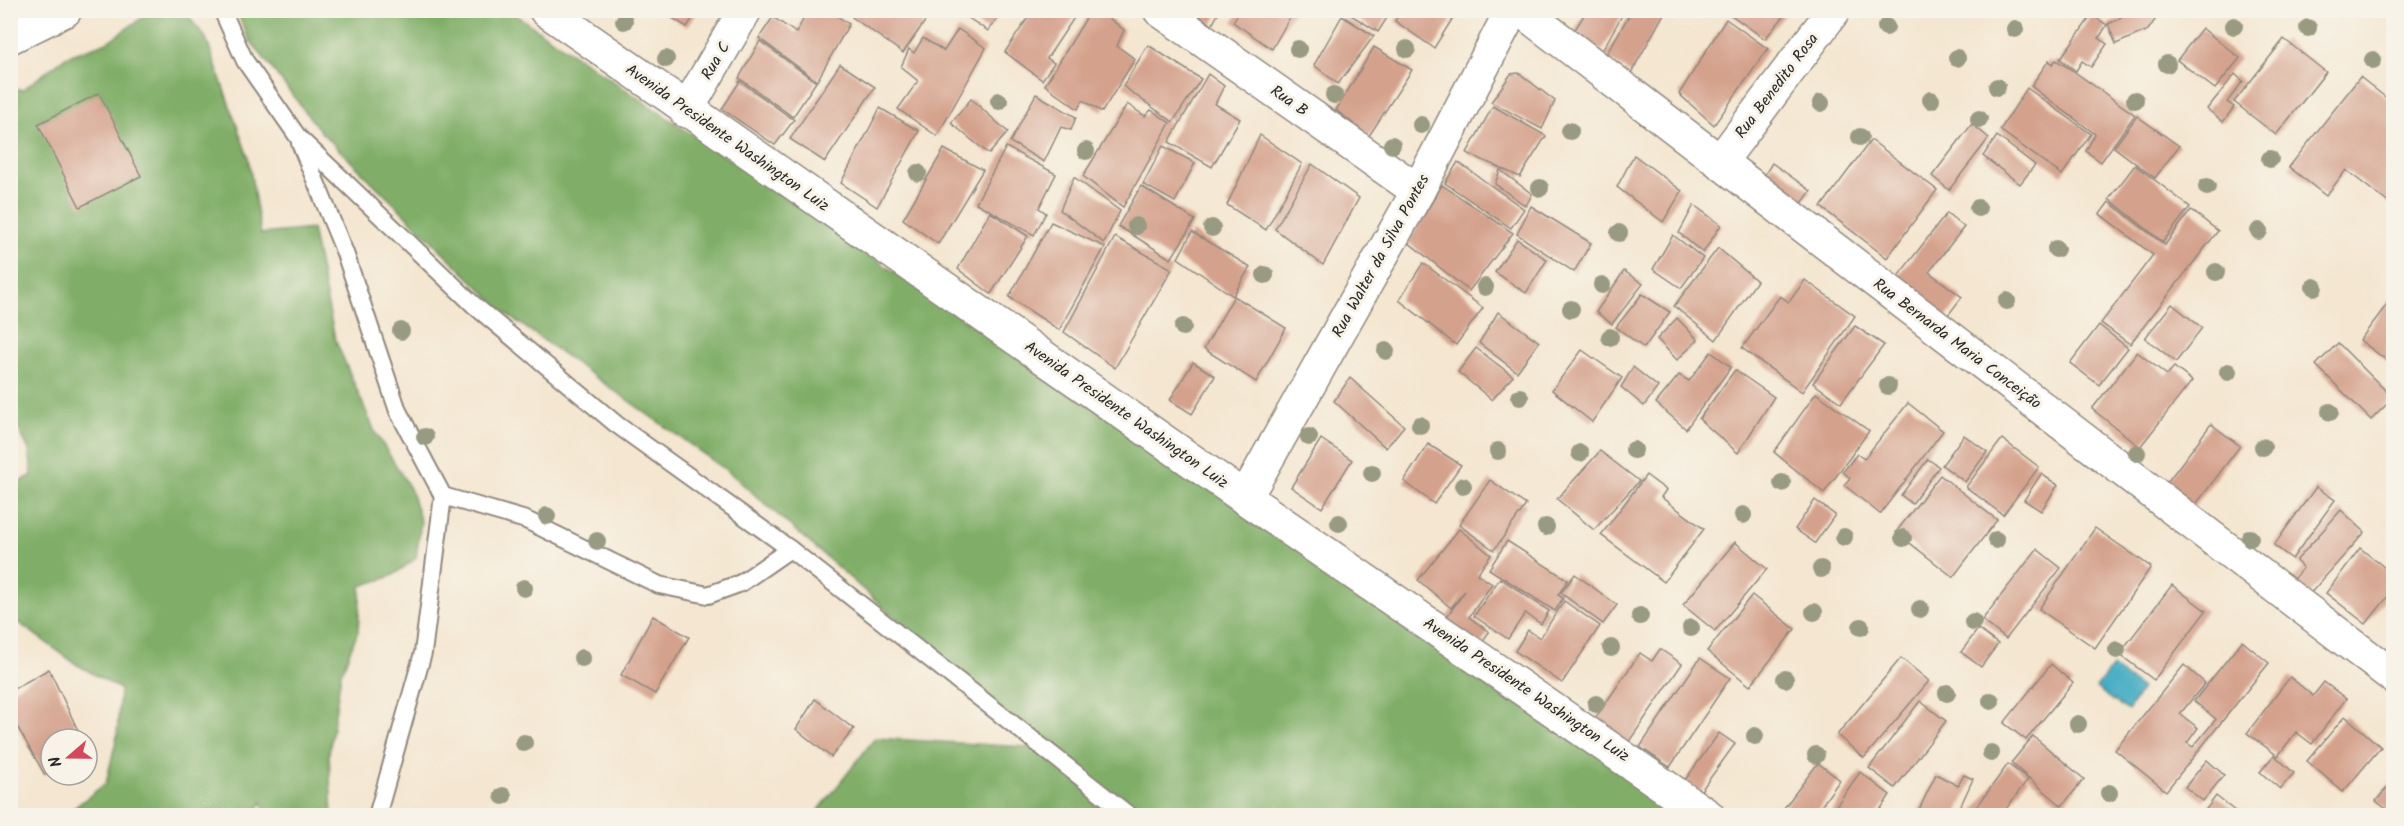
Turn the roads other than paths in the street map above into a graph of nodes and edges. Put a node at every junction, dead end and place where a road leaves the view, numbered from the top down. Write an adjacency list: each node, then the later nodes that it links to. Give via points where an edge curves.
1 (65, 10): 9 (street)
2 (222, 10): 11 (lane, via 245,61)
3 (546, 10): 10 (street, Avenida Presidente Washington Luiz)
4 (746, 10): 10 (street, Rua C)
5 (1160, 10): 13 (street, Rua B)
6 (1512, 10): 13 (street, Rua Walter da Silva Pontes)
7 (1521, 10): 12 (street, Rua Bernarda Maria Conceição)
8 (1834, 10): 12 (street, Rua Benedito Rosa)
9 (10, 37)
10 (687, 111): 15 (street, Avenida Presidente Washington Luiz)
11 (297, 137): 14 (lane, via 345,254 398,411); 16 (lane, via 475,306 616,424)
12 (1720, 162): 17 (street, Rua Bernarda Maria Conceição)
13 (1418, 191): 15 (street, Rua Walter da Silva Pontes)
14 (443, 496): 16 (lane, via 526,520 659,585 708,595 741,583); 18 (lane, via 423,653)
15 (1245, 498): 20 (street, Avenida Presidente Washington Luiz)
16 (790, 549): 19 (lane)
17 (2394, 677)
18 (377, 816)
19 (1130, 816)
20 (1708, 816)

